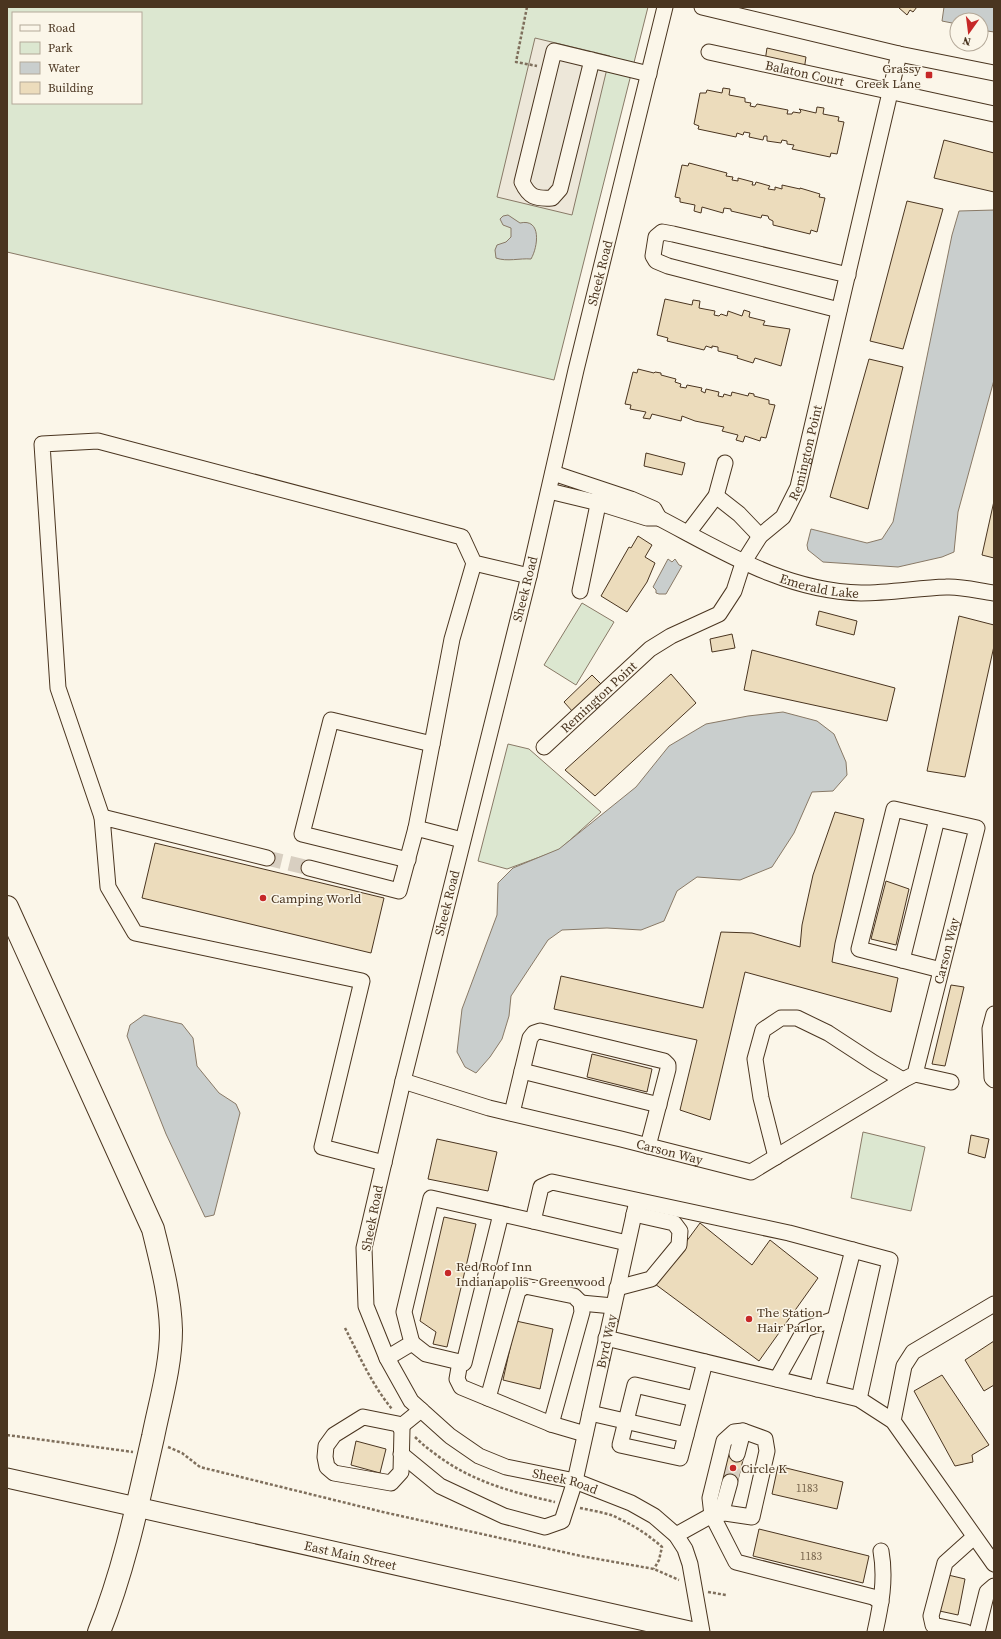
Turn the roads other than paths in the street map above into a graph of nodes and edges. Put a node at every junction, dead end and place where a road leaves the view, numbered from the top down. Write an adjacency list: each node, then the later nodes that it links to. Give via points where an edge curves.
1 (665, 7): 7 (street, Sheek Road)
2 (702, 7): 4 (street)
3 (709, 52): 8 (street, Balaton Court)
4 (899, 54): 6 (street); 8 (street, Remington Point)
5 (592, 60): 5 (street, via 554,51 522,182 526,192 537,198 552,198 560,190); 7 (street)
6 (994, 73)
7 (649, 74): 13 (street, Sheek Road)
8 (890, 93): 9 (street, Balaton Court); 10 (street, Remington Point)
9 (994, 114)
10 (848, 275): 11 (street, Remington Point); 11 (street, via 662,232 656,237 654,244 653,256 656,261 668,266)
11 (839, 310): 20 (street, Remington Point, via 798,487 783,517)
12 (725, 464): 16 (street)
13 (553, 473): 14 (street, Emerald Lake); 15 (street, Sheek Road)
14 (602, 488): 17 (street); 18 (street, Emerald Lake, via 654,510)
15 (549, 491): 17 (street, Emerald Lake); 23 (street, Sheek Road)
16 (716, 496): 19 (street); 20 (street, via 739,514)
17 (599, 504): 18 (street, Emerald Lake, via 647,518); 24 (street)
18 (659, 518): 19 (street, Emerald Lake)
19 (688, 533): 22 (street, Emerald Lake)
20 (760, 536): 22 (street, Remington Point)
21 (474, 563): 23 (street); 26 (street, via 452,639); 28 (street, via 462,537 98,441 42,444 58,688)
22 (743, 563): 25 (street, Emerald Lake, via 784,580 825,589 867,593 947,587); 27 (street, Remington Point, via 734,591 719,614 671,636 650,649)
23 (528, 576): 31 (street, Sheek Road)
24 (580, 591)
25 (994, 593)
26 (432, 744): 30 (street); 33 (street, via 330,720 302,834)
27 (544, 747)
28 (102, 817): 32 (street); 48 (street, via 108,887 135,933 362,981 322,1147)
29 (937, 819): 36 (street); 36 (street, via 894,809 859,949); 37 (street, Carson Way, via 977,828)
30 (416, 828): 31 (street); 33 (street)
31 (462, 840): 42 (street, Sheek Road)
32 (267, 858)
33 (408, 860): 34 (street, via 399,891)
34 (309, 868)
35 (7, 906): 83 (highway, via 153,1229 166,1278 171,1330 166,1377)
36 (902, 960): 37 (street)
37 (941, 970): 40 (street, Carson Way)
38 (994, 1014): 41 (street, via 990,1029)
39 (522, 1070): 44 (street); 44 (street, via 530,1038 540,1031 664,1061 668,1069); 45 (street)
40 (909, 1077): 43 (street); 47 (street, Carson Way); 47 (street, via 874,1063 828,1033 797,1018 781,1018 763,1030 755,1059 761,1098)
41 (993, 1079)
42 (403, 1081): 45 (street, Carson Way); 48 (street, Sheek Road)
43 (951, 1082)
44 (659, 1105): 46 (street)
45 (512, 1113): 46 (street, Carson Way)
46 (648, 1146): 47 (street, Carson Way, via 751,1172)
47 (776, 1157)
48 (384, 1163): 61 (street, Sheek Road, via 364,1248 366,1306)
49 (635, 1208): 51 (street, via 552,1182 541,1187); 52 (street, Byrd Way); 53 (street, via 789,1233); 54 (street, via 674,1223 680,1231 680,1245 651,1279)
50 (501, 1214): 51 (street); 60 (street, via 431,1198 404,1312); 62 (street, via 464,1363)
51 (533, 1221): 52 (street)
52 (627, 1243): 54 (street, Byrd Way)
53 (853, 1250): 58 (street); 68 (street, via 890,1260)
54 (617, 1288): 57 (street, Byrd Way)
55 (581, 1303): 57 (street); 66 (street, via 574,1296 525,1286 518,1291); 73 (street, via 582,1312)
56 (994, 1304): 72 (street, via 913,1352 904,1366)
57 (613, 1306): 59 (street, Byrd Way)
58 (835, 1319): 64 (street, via 805,1329); 65 (street)
59 (606, 1338): 63 (street); 70 (street, Byrd Way)
60 (412, 1343): 61 (street); 62 (street, via 426,1354)
61 (387, 1358): 69 (street, Sheek Road, via 411,1401)
62 (460, 1362): 66 (street, via 458,1379 461,1387)
63 (705, 1362): 64 (street); 67 (street)
64 (777, 1379): 65 (street)
65 (817, 1389): 68 (street)
66 (488, 1398): 73 (street)
67 (695, 1399): 71 (street, via 634,1385); 77 (street)
68 (859, 1399): 72 (street)
69 (421, 1410): 74 (street); 81 (street, Sheek Road, via 450,1436 479,1456 506,1466)
70 (590, 1413): 71 (street); 76 (street, Byrd Way)
71 (626, 1421): 77 (street); 77 (street, via 620,1445 680,1458)
72 (893, 1421): 86 (street)
73 (551, 1424): 76 (street)
74 (400, 1427): 78 (street); 78 (street, via 398,1424 363,1417 334,1434 326,1446 325,1457 327,1467 334,1472 391,1483 401,1472)
75 (743, 1431): 79 (street); 84 (street, via 734,1432 724,1441 710,1498); 84 (street, via 765,1439 767,1451 752,1517)
76 (585, 1434): 81 (street, Byrd Way)
77 (686, 1435)
78 (401, 1454): 81 (street, Byrd Way, via 440,1486 504,1516 546,1527 562,1521)
79 (737, 1454)
80 (7, 1478): 83 (main road, East Main Street)
81 (575, 1481): 85 (street, Sheek Road, via 631,1502 654,1516)
82 (730, 1482): 84 (street, via 723,1507)
83 (137, 1507): 91 (highway, via 109,1606); 92 (main road, East Main Street)
84 (718, 1514): 85 (street); 90 (street, via 736,1562 873,1597)
85 (676, 1535): 93 (street, Sheek Road, via 685,1549 690,1564)
86 (974, 1537): 88 (street); 95 (street, via 945,1563 930,1616 933,1625)
87 (881, 1551): 90 (street, via 884,1566)
88 (994, 1564)
89 (994, 1586): 96 (street, via 987,1592)
90 (881, 1602): 94 (street)
91 (98, 1632)
92 (694, 1632)
93 (702, 1632)
94 (875, 1632)
95 (966, 1632)
96 (977, 1632)

